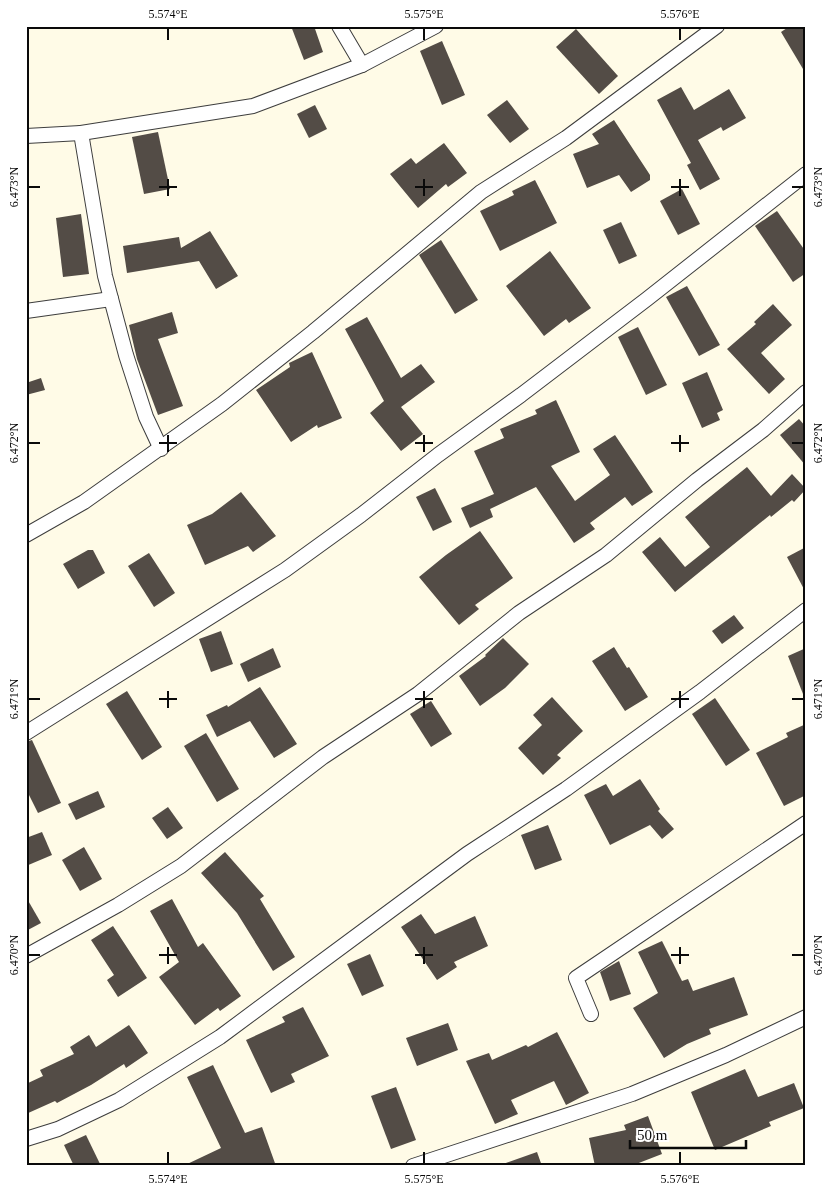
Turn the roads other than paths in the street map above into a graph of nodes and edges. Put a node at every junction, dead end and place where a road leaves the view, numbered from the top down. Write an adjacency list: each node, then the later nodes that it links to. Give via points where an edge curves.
1 (339, 26): 4 (street)
2 (436, 26): 4 (street)
3 (717, 26): 11 (street, via 566,138 481,192 305,338)
4 (362, 65): 5 (street, via 253,106)
5 (81, 134): 6 (street); 8 (street)
6 (26, 136)
7 (806, 174): 14 (street, via 529,389 315,548)
8 (111, 299): 9 (street); 11 (street, via 146,417)
9 (26, 311)
10 (806, 392): 16 (street, via 606,555 519,613 418,694 323,757 181,866)
11 (160, 449): 12 (street, via 84,502)
12 (26, 535)
13 (806, 610): 19 (street, via 692,698 566,789 467,854 220,1037 119,1100 58,1129)
14 (26, 733)
15 (806, 823): 17 (street, via 576,978)
16 (26, 956)
17 (591, 1014)
18 (806, 1017): 20 (street, via 632,1094)
19 (26, 1139)
20 (413, 1166)

